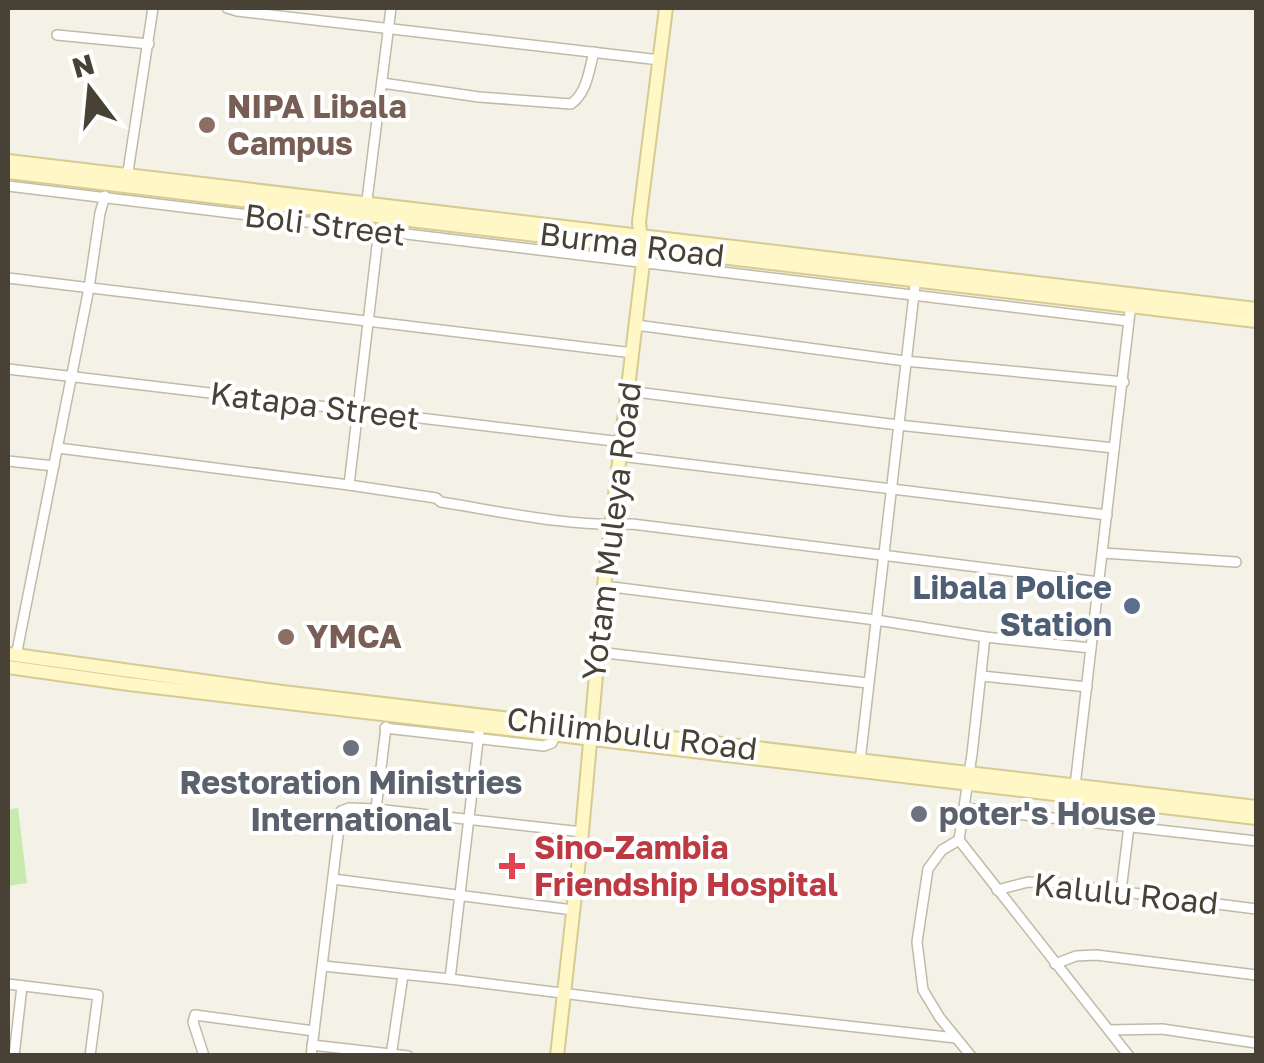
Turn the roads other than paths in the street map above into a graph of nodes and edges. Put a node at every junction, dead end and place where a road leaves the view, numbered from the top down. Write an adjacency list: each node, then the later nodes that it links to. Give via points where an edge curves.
1 (153, 8): 7 (street)
2 (227, 8): 5 (street)
3 (391, 8): 5 (street)
4 (666, 8): 9 (main road, Yotam Muleya Road)
5 (388, 28): 8 (street); 10 (street)
6 (57, 35): 7 (street)
7 (148, 44): 13 (street)
8 (594, 52): 9 (street); 10 (street, via 582,92 570,104)
9 (660, 60): 19 (main road, Yotam Muleya Road)
10 (382, 84): 16 (street)
11 (8, 161): 13 (main road, Burma Road)
12 (8, 172): 15 (main road, Burma Road)
13 (127, 181): 15 (main road, Burma Road); 16 (main road, Burma Road)
14 (8, 186): 15 (street, Boli Street)
15 (108, 191): 18 (street, Boli Street); 23 (street)
16 (366, 209): 17 (main road, Burma Road); 19 (main road, Burma Road)
17 (381, 216): 18 (street); 19 (main road, Burma Road)
18 (379, 232): 20 (street, Boli Street); 27 (street)
19 (640, 240): 20 (main road, Yotam Muleya Road); 21 (main road, Burma Road)
20 (643, 263): 24 (street, Boli Street); 30 (main road, Yotam Muleya Road)
21 (916, 274): 24 (street); 25 (main road, Burma Road)
22 (8, 278): 23 (street)
23 (88, 288): 27 (street); 34 (street)
24 (913, 295): 28 (street, Boli Street); 32 (street)
25 (1132, 300): 26 (main road, Burma Road); 28 (street); 29 (main road, Burma Road)
26 (1256, 309)
27 (368, 321): 31 (street); 37 (street)
28 (1128, 321): 35 (street)
29 (1256, 322)
30 (636, 325): 31 (main road, Yotam Muleya Road); 32 (street)
31 (632, 353): 36 (main road, Yotam Muleya Road)
32 (905, 361): 35 (street); 38 (street)
33 (8, 369): 34 (street, Katapa Street)
34 (72, 376): 37 (street, Katapa Street); 39 (street)
35 (1124, 382): 40 (street)
36 (628, 391): 38 (street); 41 (main road, Yotam Muleya Road)
37 (357, 410): 41 (street, Katapa Street); 44 (street)
38 (898, 425): 40 (street); 45 (street)
39 (58, 448): 43 (street); 44 (street)
40 (1114, 448): 46 (street)
41 (621, 449): 45 (street, Katapa Street); 47 (main road, Yotam Muleya Road)
42 (8, 461): 43 (street)
43 (54, 466): 57 (street)
44 (349, 485): 47 (street)
45 (890, 488): 46 (street, Katapa Street); 49 (street)
46 (1107, 514): 48 (street)
47 (612, 526): 49 (street); 52 (main road, Yotam Muleya Road)
48 (1102, 552): 50 (street); 51 (street)
49 (882, 555): 51 (street); 53 (street)
50 (1236, 562)
51 (1099, 582): 55 (street)
52 (604, 586): 53 (street); 56 (main road, Yotam Muleya Road)
53 (876, 620): 54 (street); 59 (street)
54 (985, 637): 55 (street); 58 (street)
55 (1091, 648): 60 (street)
56 (597, 652): 59 (street); 63 (main road, Yotam Muleya Road)
57 (10, 659): 61 (main road, Chilimbulu Road, via 129,684)
58 (982, 676): 60 (street); 65 (street)
59 (868, 683): 64 (street)
60 (1086, 688): 66 (street)
61 (387, 716): 62 (main road, Chilimbulu Road); 70 (street)
62 (480, 726): 63 (main road, Chilimbulu Road); 63 (main road, Chilimbulu Road); 72 (street)
63 (590, 734): 64 (main road, Chilimbulu Road); 65 (main road, Chilimbulu Road); 74 (main road, Yotam Muleya Road)
64 (860, 761): 65 (main road, Chilimbulu Road)
65 (967, 779): 66 (main road, Chilimbulu Road); 67 (main road, Chilimbulu Road); 69 (street)
66 (1076, 786): 68 (main road, Chilimbulu Road)
67 (1132, 802): 71 (main road, Chilimbulu Road); 73 (street)
68 (1256, 806)
69 (964, 808): 73 (street); 75 (street)
70 (376, 809): 72 (street); 77 (street, via 342,811)
71 (1256, 818)
72 (468, 820): 74 (street); 80 (street)
73 (1128, 825): 76 (street); 79 (street)
74 (582, 832): 82 (main road, Yotam Muleya Road)
75 (959, 840): 78 (street); 93 (street, via 928,869 917,942 923,990)
76 (1256, 841)
77 (333, 879): 80 (street); 84 (street)
78 (996, 890): 79 (street, Kalulu Road, via 1028,882); 83 (street)
79 (1120, 891): 81 (street, Kalulu Road)
80 (460, 895): 82 (street); 87 (street)
81 (1256, 909)
82 (573, 910): 90 (main road, Yotam Muleya Road)
83 (1056, 964): 86 (street, via 1096,955); 91 (street)
84 (323, 966): 85 (street); 92 (street)
85 (403, 975): 87 (street); 96 (street)
86 (1256, 975)
87 (450, 979): 90 (street)
88 (8, 984): 89 (street)
89 (22, 986): 97 (street); 98 (street, via 98,995)
90 (564, 993): 93 (street); 101 (main road, Yotam Muleya Road)
91 (1109, 1030): 94 (street, via 1162,1029); 103 (street)
92 (314, 1031): 95 (street); 99 (street, via 195,1016)
93 (956, 1038): 102 (street)
94 (1256, 1043)
95 (311, 1050): 96 (street)
96 (391, 1054): 100 (street)
97 (14, 1056)
98 (90, 1056)
99 (204, 1056)
100 (408, 1056)
101 (557, 1056)
102 (970, 1056)
103 (1128, 1056)

